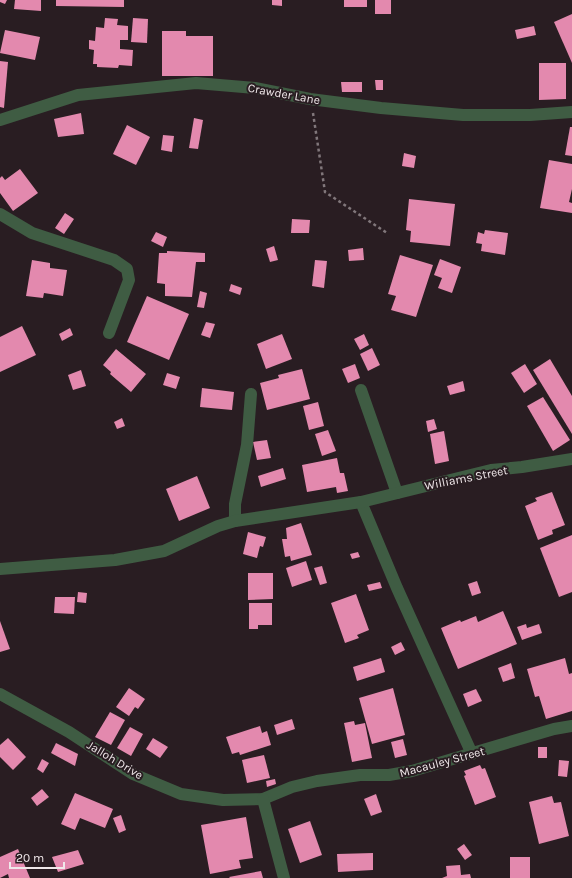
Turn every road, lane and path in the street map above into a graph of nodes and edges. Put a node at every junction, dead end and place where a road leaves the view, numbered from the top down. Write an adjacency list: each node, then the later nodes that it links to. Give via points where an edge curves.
1 (310, 99): 2 (street, Crawder Lane, via 463,115); 3 (street, Crawder Lane, via 255,88 196,83 78,95); 5 (path, via 325,192)
2 (572, 112)
3 (0, 120)
4 (0, 214): 6 (street, via 32,233 114,260 127,269 129,280)
5 (387, 233)
6 (109, 334)
7 (361, 390): 10 (street)
8 (251, 394): 12 (street, via 247,445)
9 (572, 459): 10 (street, Williams Street, via 522,468 490,470)
10 (398, 492): 11 (street, Williams Street)
11 (361, 502): 12 (street, Williams Street); 16 (street)
12 (235, 521): 13 (street, Williams Street, via 218,526 164,551 115,560)
13 (0, 569)
14 (0, 694): 17 (street, Jalloh Drive, via 69,732 133,774 181,794 223,800)
15 (572, 726): 16 (street, Macauley Street)
16 (472, 754): 17 (street, Macauley Street, via 412,771 317,781 292,787)
17 (264, 799): 18 (street)
18 (284, 878)

